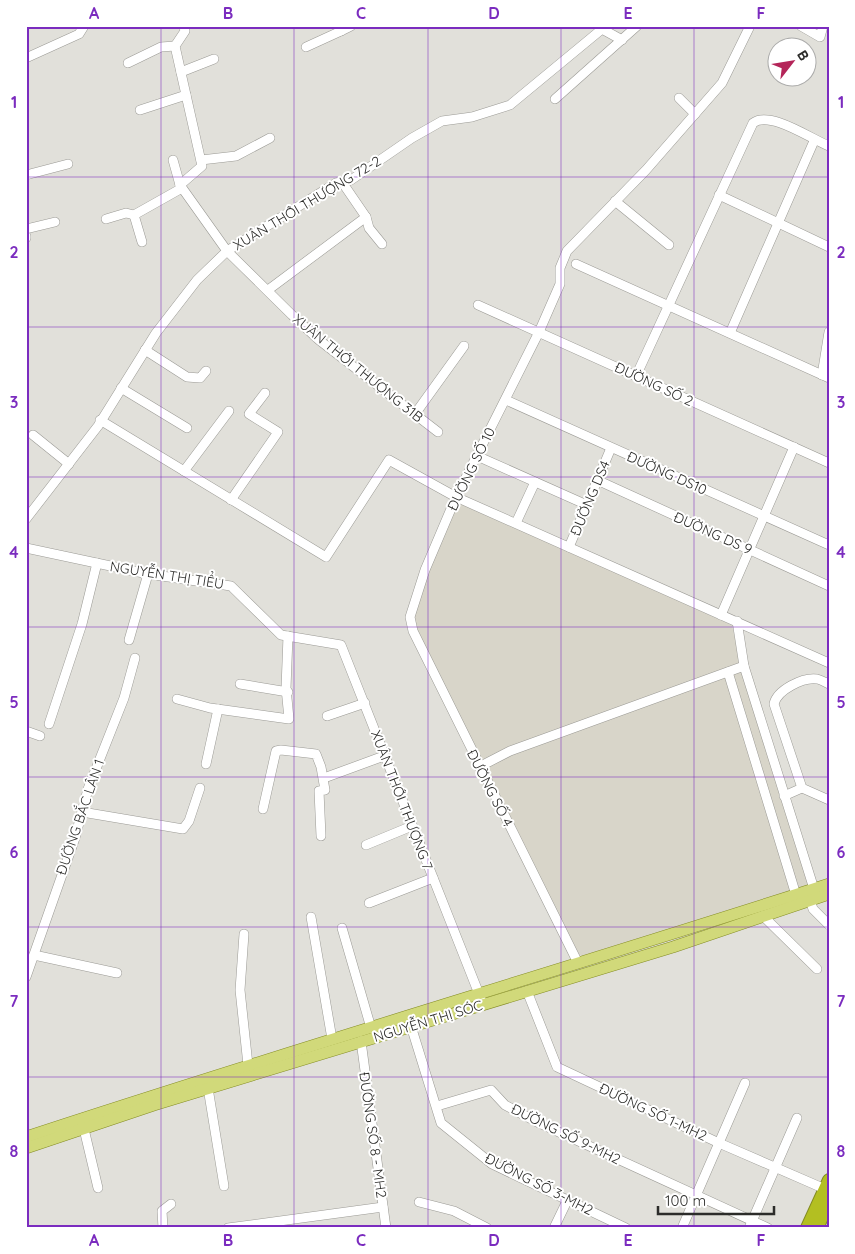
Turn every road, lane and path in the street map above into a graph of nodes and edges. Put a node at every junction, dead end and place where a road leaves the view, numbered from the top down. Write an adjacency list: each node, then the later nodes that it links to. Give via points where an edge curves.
1 (84, 26): 12 (street, via 79,34)
2 (184, 26): 10 (street, via 185,31)
3 (351, 26): 8 (street)
4 (637, 26): 9 (street)
5 (800, 26): 6 (street, via 820,37)
6 (823, 26)
7 (748, 27): 20 (street, ĐƯỜNG SỐ 10, via 722,83)
8 (340, 29): 11 (street)
9 (622, 40): 17 (street); 28 (street, XUÂN THỚI THƯỢNG 72-2, via 602,29 510,104 472,117 442,121 351,180)
10 (175, 46): 14 (street, via 161,47); 15 (street)
11 (306, 47)
12 (26, 58)
13 (214, 59): 15 (street)
14 (128, 64)
15 (181, 72): 16 (street)
16 (186, 95): 19 (street); 25 (street)
17 (555, 98)
18 (679, 98): 20 (street)
19 (140, 110)
20 (694, 114): 31 (street, ĐƯỜNG SỐ 10)
21 (270, 138): 25 (street, via 236,156)
22 (814, 140): 23 (street); 30 (street, via 786,126 762,119 754,121); 36 (street)
23 (829, 146)
24 (172, 160): 29 (street, XUÂN THỚI THƯỢNG 31B)
25 (201, 160): 29 (street, via 202,166)
26 (68, 164): 27 (street)
27 (26, 175)
28 (342, 182): 33 (street); 42 (street, XUÂN THỚI THƯỢNG 72-2)
29 (181, 186): 32 (street); 42 (street, XUÂN THỚI THƯỢNG 31B)
30 (719, 195): 36 (street); 46 (street)
31 (616, 202): 40 (street); 47 (street, ĐƯỜNG SỐ 10, via 566,251 560,268 560,284)
32 (134, 215): 34 (street, via 126,213); 38 (street)
33 (366, 217): 39 (street, via 369,228); 44 (street)
34 (106, 219)
35 (55, 222): 37 (street)
36 (778, 224): 41 (street); 49 (street)
37 (26, 229)
38 (142, 242)
39 (382, 244)
40 (669, 245)
41 (829, 247)
42 (227, 251): 44 (street, XUÂN THỚI THƯỢNG 31B); 51 (street, XUÂN THỚI THƯỢNG 72-2, via 197,280)
43 (576, 264): 46 (street)
44 (268, 290): 59 (street, XUÂN THỚI THƯỢNG 31B, via 320,340)
45 (478, 305): 47 (street, ĐƯỜNG SỐ 2)
46 (667, 306): 49 (street); 53 (street)
47 (539, 332): 53 (street, ĐƯỜNG SỐ 2); 57 (street, ĐƯỜNG SỐ 10)
48 (829, 332): 54 (street)
49 (730, 333): 54 (street)
50 (464, 346): 59 (street)
51 (145, 350): 52 (street, via 187,376 200,378); 55 (street, XUÂN THỚI THƯỢNG 72-2)
52 (206, 371)
53 (636, 376): 64 (street, ĐƯỜNG SỐ 2)
54 (825, 376)
55 (121, 388): 60 (street, XUÂN THỚI THƯỢNG 72-2); 61 (street)
56 (266, 393): 73 (street, via 249,414 278,432)
57 (506, 400): 65 (street, ĐƯỜNG DS10); 66 (street, ĐƯỜNG SỐ 10)
58 (229, 411): 69 (street)
59 (416, 414): 62 (street, XUÂN THỚI THƯỢNG 31B)
60 (100, 420): 68 (street, XUÂN THỚI THƯỢNG 72-2); 69 (street)
61 (186, 428)
62 (438, 432)
63 (33, 436): 68 (street)
64 (794, 447): 67 (street, ĐƯỜNG SỐ 2); 75 (street)
65 (611, 448): 70 (street, ĐƯỜNG DS4); 75 (street, ĐƯỜNG DS10)
66 (477, 456): 71 (street); 72 (street, ĐƯỜNG SỐ 10)
67 (829, 463)
68 (69, 464): 76 (street, XUÂN THỚI THƯỢNG 72-2)
69 (184, 471): 73 (street)
70 (597, 480): 74 (street, ĐƯỜNG DS4); 81 (street, ĐƯỜNG DS 9)
71 (534, 482): 74 (street); 77 (street)
72 (456, 497): 73 (street, via 389,460 326,557); 77 (street); 85 (street, ĐƯỜNG SỐ 10)
73 (231, 500)
74 (587, 505): 79 (street, ĐƯỜNG DS4)
75 (764, 515): 78 (street, ĐƯỜNG DS10); 81 (street)
76 (26, 520)
77 (516, 523): 79 (street)
78 (829, 544)
79 (569, 547): 86 (street)
80 (26, 548): 82 (street, NGUYỄN THỊ TIỂU)
81 (749, 549): 84 (street, ĐƯỜNG DS 9); 86 (street)
82 (97, 563): 83 (street, NGUYỄN THỊ TIỂU); 103 (street, via 82,624)
83 (148, 574): 88 (street, NGUYỄN THỊ TIỂU, via 231,586 281,635); 89 (street)
84 (829, 586)
85 (411, 609): 109 (street, ĐƯỜNG SỐ 4, via 413,631)
86 (721, 615): 87 (street)
87 (737, 622): 91 (street); 92 (street)
88 (288, 636): 96 (street); 98 (street, XUÂN THỚI THƯỢNG 7, via 341,645)
89 (128, 640)
90 (135, 658): 117 (street, ĐƯỜNG BẮC LÂN 1, via 124,698)
91 (829, 663)
92 (744, 666): 93 (street); 102 (street)
93 (728, 672): 109 (street, via 510,751); 110 (street)
94 (240, 684): 96 (street)
95 (829, 684): 100 (street, via 815,679 787,688 774,701)
96 (288, 692): 99 (street, via 289,719)
97 (177, 699): 99 (street)
98 (365, 703): 101 (street); 106 (street, XUÂN THỚI THƯỢNG 7)
99 (218, 709): 107 (street)
100 (776, 715): 102 (street); 113 (street)
101 (327, 716)
102 (761, 721): 108 (street)
103 (49, 724)
104 (26, 731): 105 (street)
105 (40, 736)
106 (384, 756): 111 (street); 118 (street, XUÂN THỚI THƯỢNG 7)
107 (206, 764)
108 (774, 764): 110 (street); 114 (street)
109 (479, 767): 134 (street, ĐƯỜNG SỐ 4)
110 (758, 770): 125 (street)
111 (324, 778): 116 (street, via 316,755 278,750); 119 (street, via 325,790 319,791)
112 (200, 788): 117 (street, via 183,829)
113 (802, 788): 114 (street); 115 (street)
114 (784, 796): 123 (street)
115 (829, 800)
116 (263, 809)
117 (82, 812): 133 (street, ĐƯỜNG BẮC LÂN 1)
118 (412, 826): 120 (street); 121 (street, XUÂN THỚI THƯỢNG 7)
119 (321, 836)
120 (366, 845)
121 (433, 878): 127 (street); 139 (street, XUÂN THỚI THƯỢNG 7)
122 (829, 884): 123 (main road, NGUYỄN THỊ SÓC)
123 (814, 889): 125 (main road, NGUYỄN THỊ SÓC)
124 (829, 894): 126 (main road, NGUYỄN THỊ SÓC)
125 (796, 895): 134 (main road, NGUYỄN THỊ SÓC)
126 (810, 900): 128 (main road, NGUYỄN THỊ SÓC); 130 (street, via 813,909)
127 (370, 902)
128 (762, 916): 135 (street); 138 (main road, NGUYỄN THỊ SÓC)
129 (311, 917): 142 (street)
130 (829, 925)
131 (342, 928): 141 (street)
132 (244, 934): 144 (street, via 240,990)
133 (32, 951): 136 (street); 137 (street, ĐƯỜNG BẮC LÂN 1)
134 (578, 964): 139 (main road, NGUYỄN THỊ SÓC)
135 (817, 970)
136 (117, 973)
137 (26, 977)
138 (527, 991): 139 (main road, NGUYỄN THỊ SÓC); 152 (street, ĐƯỜNG SỐ 1-MH2, via 557,1067)
139 (481, 999): 140 (main road, NGUYỄN THỊ SÓC); 141 (main road, NGUYỄN THỊ SÓC)
140 (411, 1026): 143 (main road, NGUYỄN THỊ SÓC); 148 (street, ĐƯỜNG SỐ 3-MH2)
141 (370, 1028): 142 (main road, NGUYỄN THỊ SÓC)
142 (332, 1039): 144 (main road, NGUYỄN THỊ SÓC)
143 (361, 1041): 146 (main road, NGUYỄN THỊ SÓC); 163 (street, ĐƯỜNG SỐ 8 - MH2)
144 (248, 1065): 147 (main road, NGUYỄN THỊ SÓC)
145 (745, 1083): 152 (street)
146 (208, 1088): 147 (main road, NGUYỄN THỊ SÓC); 156 (street)
147 (153, 1100): 150 (main road, NGUYỄN THỊ SÓC); 151 (main road, NGUYỄN THỊ SÓC)
148 (437, 1106): 158 (street, ĐƯỜNG SỐ 9-MH2, via 491,1090 505,1105 530,1119); 159 (street, ĐƯỜNG SỐ 3-MH2, via 441,1123 492,1164)
149 (797, 1118): 154 (street)
150 (84, 1130): 153 (main road, NGUYỄN THỊ SÓC); 157 (street)
151 (26, 1137)
152 (719, 1143): 154 (street, ĐƯỜNG SỐ 1-MH2); 158 (street)
153 (26, 1148)
154 (776, 1169): 155 (street, ĐƯỜNG SỐ 1-MH2); 165 (street)
155 (827, 1184): 174 (highway)
156 (224, 1186)
157 (98, 1188)
158 (696, 1196): 165 (street); 172 (street)
159 (567, 1201): 170 (street); 171 (street, ĐƯỜNG SỐ 3-MH2)
160 (419, 1202): 169 (street, via 454,1211)
161 (829, 1202): 175 (highway)
162 (171, 1204): 166 (street, via 162,1211)
163 (383, 1208): 164 (street); 168 (street, ĐƯỜNG SỐ 8 - MH2)
164 (287, 1224): 167 (street)
165 (750, 1224): 173 (street)
166 (163, 1228)
167 (228, 1228)
168 (386, 1228)
169 (486, 1228)
170 (554, 1228)
171 (626, 1228)
172 (682, 1228)
173 (768, 1228)
174 (807, 1228)
175 (817, 1228)

